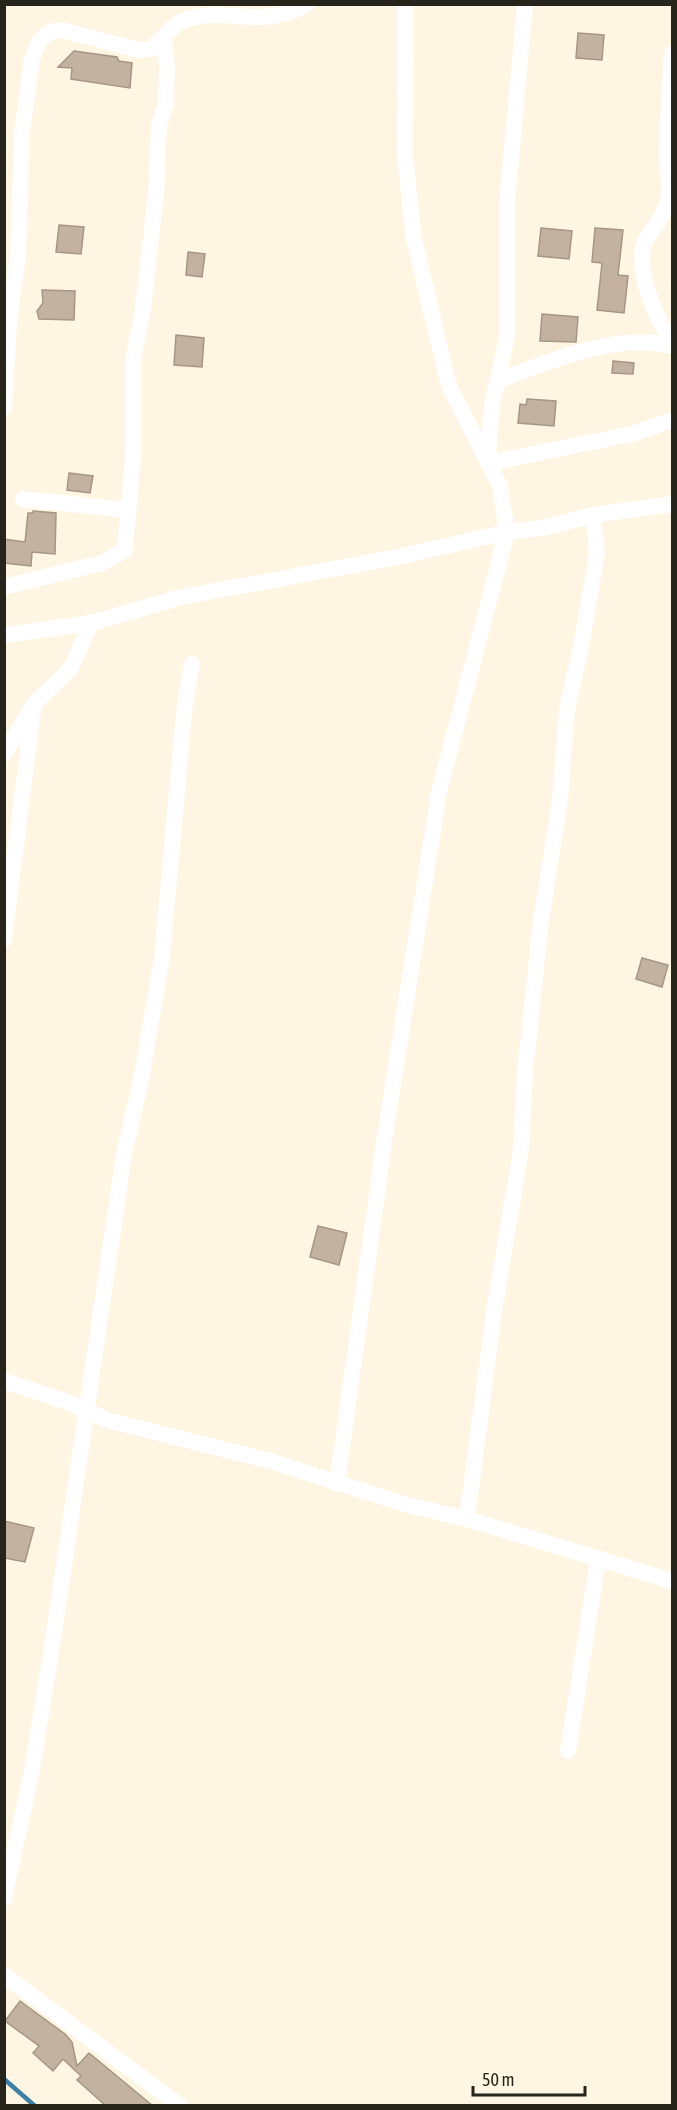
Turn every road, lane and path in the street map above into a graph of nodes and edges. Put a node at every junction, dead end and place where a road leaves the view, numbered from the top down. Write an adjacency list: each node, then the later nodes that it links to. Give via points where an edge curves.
1 (307, 4): 4 (street, via 278,18 186,19)
2 (406, 4): 11 (street, via 405,156 414,239 449,386)
3 (525, 4): 8 (street, via 507,204 507,336)
4 (164, 36): 9 (street, via 151,49 139,50 62,30 50,32 39,41 32,59 22,133 18,255); 14 (street, via 166,103 159,125 156,195 134,355 134,446)
5 (672, 54): 6 (street, via 669,191 660,222 646,239 640,256 649,293)
6 (672, 341)
7 (672, 346): 8 (street, via 653,341 617,342)
8 (498, 380): 11 (street, via 488,434)
9 (4, 408)
10 (672, 420): 11 (street, via 632,434)
11 (488, 462): 16 (street, via 500,486)
12 (23, 499): 14 (street)
13 (672, 504): 15 (street)
14 (127, 510): 17 (street, via 125,550 102,563)
15 (592, 515): 16 (street, via 543,528); 27 (street, via 597,553 567,710 560,800 541,921 520,1149)
16 (507, 532): 18 (street, via 399,557 181,597); 26 (street, via 439,792 385,1136)
17 (4, 587)
18 (91, 623): 19 (street); 21 (street, via 70,668)
19 (4, 635)
20 (192, 664): 25 (street, via 162,957 124,1154)
21 (34, 704): 22 (street); 23 (street)
22 (4, 754)
23 (4, 939)
24 (4, 1381): 25 (street, via 65,1401)
25 (85, 1412): 26 (street, via 270,1461); 31 (street, via 33,1765)
26 (337, 1484): 27 (street)
27 (467, 1519): 28 (street)
28 (598, 1560): 29 (street); 30 (street)
29 (672, 1581)
30 (568, 1751)
31 (4, 1898)
32 (4, 1975): 33 (street)
33 (180, 2106)

